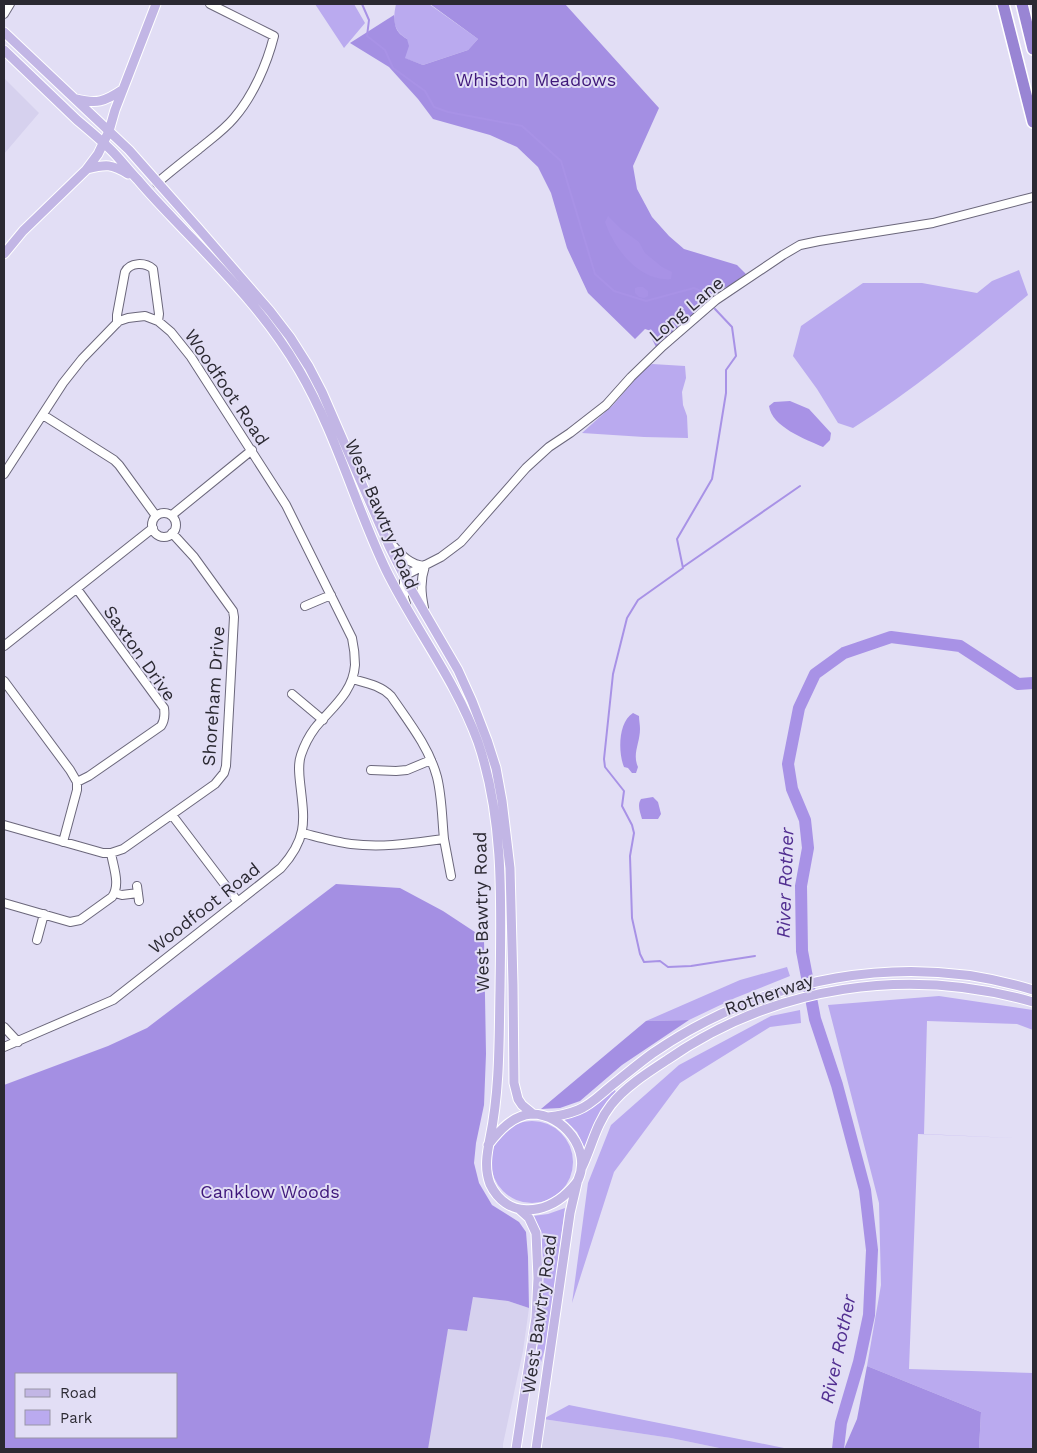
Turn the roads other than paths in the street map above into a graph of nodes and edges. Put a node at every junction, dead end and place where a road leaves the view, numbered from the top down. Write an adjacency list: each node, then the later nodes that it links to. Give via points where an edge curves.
1 (10, 4): 6 (street)
2 (156, 4): 10 (main road)
3 (210, 4): 17 (street, via 274,36 272,46 258,79 234,118)
4 (1003, 4): 12 (highway)
5 (1022, 4): 8 (highway)
6 (4, 11)
7 (4, 32): 11 (main road, West Bawtry Road)
8 (1033, 49)
9 (4, 50): 14 (main road, West Bawtry Road)
10 (122, 90): 11 (main road, via 95,103); 13 (main road)
11 (76, 99): 13 (main road, West Bawtry Road)
12 (1033, 122)
13 (109, 131): 14 (main road); 17 (main road, West Bawtry Road)
14 (103, 142): 15 (main road); 16 (main road, West Bawtry Road)
15 (86, 170): 16 (main road, via 108,165); 19 (main road)
16 (137, 180): 35 (main road, West Bawtry Road, via 247,297 300,370 329,430 377,551)
17 (157, 183): 29 (main road, West Bawtry Road, via 290,337 322,392)
18 (1033, 197): 30 (street, Long Lane, via 933,223 800,245 783,254 716,300 663,346 606,405 526,468 461,542)
19 (4, 254)
20 (158, 321): 21 (street, via 136,316); 21 (street, via 153,268 132,264 125,272); 23 (street, Woodfoot Road, via 191,357)
21 (117, 323): 22 (street, via 63,383)
22 (42, 415): 24 (street); 25 (street, via 114,460)
23 (252, 450): 26 (street); 33 (street, Woodfoot Road, via 286,505)
24 (4, 474)
25 (156, 516): 26 (street, via 164,513); 27 (street)
26 (172, 516): 28 (street, via 176,524)
27 (153, 528): 28 (street, via 161,536); 32 (street)
28 (172, 533): 45 (street, Shoreham Drive, via 194,557 234,617 224,773 215,784)
29 (384, 536): 30 (street, via 403,557); 31 (main road, West Bawtry Road)
30 (425, 566): 31 (street, Long Lane); 36 (street, via 421,592)
31 (404, 576): 35 (street, via 404,597); 36 (main road, West Bawtry Road)
32 (77, 589): 37 (street); 44 (street, Saxton Drive, via 164,708 165,714 161,726)
33 (331, 595): 34 (street); 38 (street, Woodfoot Road, via 352,638 355,666)
34 (305, 606)
35 (410, 613): 64 (main road, West Bawtry Road, via 465,710 487,774 499,874)
36 (426, 614): 61 (main road, West Bawtry Road, via 469,694 496,768 510,868)
37 (4, 646)
38 (352, 679): 41 (street, Woodfoot Road, via 348,689); 42 (street, via 386,690)
39 (4, 681): 44 (street)
40 (292, 694): 41 (street)
41 (323, 720): 47 (street, Woodfoot Road, via 315,728 300,758)
42 (431, 760): 43 (street, via 407,770); 48 (street, via 440,792)
43 (371, 770)
44 (77, 782): 49 (street)
45 (172, 815): 50 (street, Shoreham Drive, via 123,849); 54 (street)
46 (4, 826): 49 (street)
47 (302, 834): 48 (street, via 372,846); 54 (street, Woodfoot Road, via 281,868)
48 (444, 839): 51 (street)
49 (63, 842): 50 (street)
50 (111, 853): 52 (street)
51 (451, 876)
52 (115, 893): 53 (street); 56 (street, via 75,922)
53 (138, 893)
54 (238, 902): 62 (street, Woodfoot Road, via 112,1000)
55 (4, 904): 56 (street)
56 (44, 914): 57 (street)
57 (37, 940)
58 (1033, 990): 66 (main road, Rotherway, via 992,979 924,972 882,972 821,980 790,988 741,1005 695,1027 653,1053 584,1107 568,1114)
59 (1033, 1002): 68 (main road, Rotherway, via 1004,994 920,984 823,992 766,1008 682,1049 623,1092 599,1124)
60 (4, 1027): 62 (street)
61 (513, 1029): 64 (main road); 65 (main road, West Bawtry Road, via 515,1092 522,1106)
62 (18, 1042): 63 (street, Woodfoot Road)
63 (4, 1047)
64 (499, 1048): 67 (main road, West Bawtry Road, via 494,1119)
65 (533, 1114): 66 (main road); 67 (main road, via 517,1118)
66 (546, 1117): 68 (main road, via 564,1127 574,1138 580,1153)
67 (488, 1145): 70 (main road, via 486,1168 491,1184 501,1198)
68 (580, 1171): 69 (main road)
69 (577, 1183): 70 (main road, via 556,1203 532,1211); 72 (main road, West Bawtry Road)
70 (520, 1209): 71 (main road, West Bawtry Road, via 536,1233 538,1278 536,1318)
71 (516, 1449)
72 (536, 1449)

